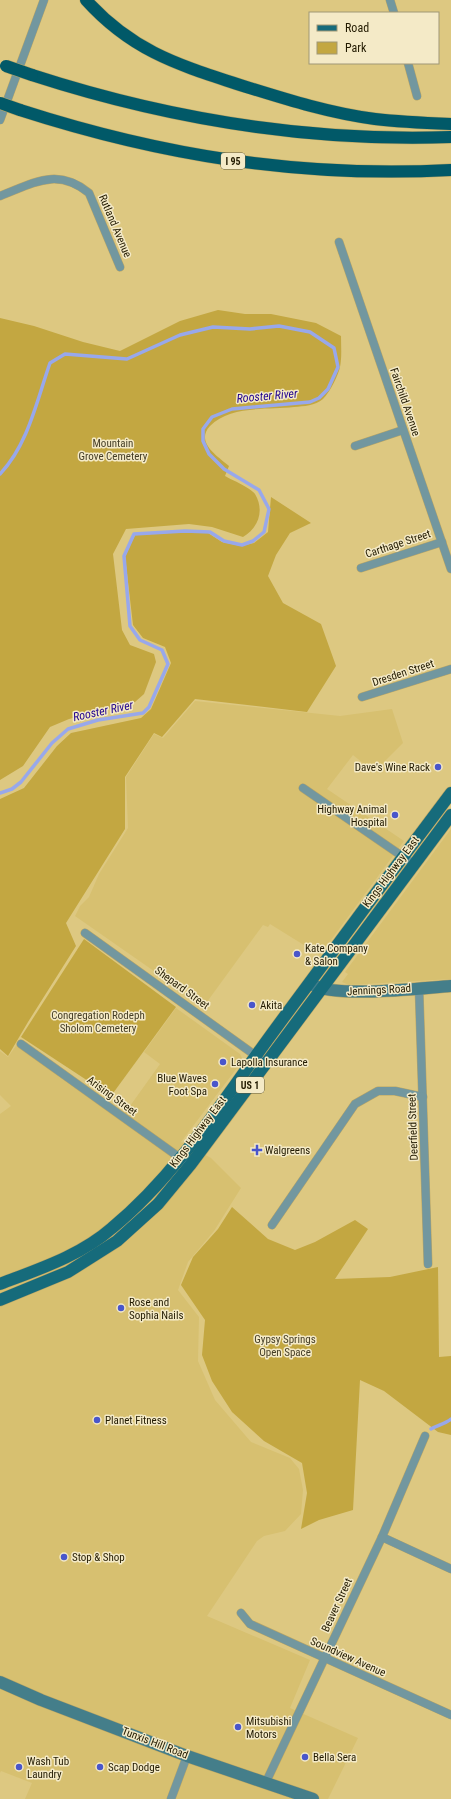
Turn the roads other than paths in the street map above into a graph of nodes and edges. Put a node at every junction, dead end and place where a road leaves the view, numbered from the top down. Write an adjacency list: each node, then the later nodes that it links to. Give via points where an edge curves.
1 (44, 0): 11 (street)
2 (86, 0): 12 (highway, via 125,36 158,56 192,69 338,112 396,121)
3 (390, 0): 4 (street)
4 (394, 12)
5 (408, 64): 7 (street)
6 (3, 65): 13 (highway, bridge, via 142,107 256,128 366,137)
7 (417, 96)
8 (0, 103): 10 (highway, I 95, bridge)
9 (0, 112): 10 (highway)
10 (19, 113): 14 (highway, I 95, via 179,153 279,167 366,172)
11 (0, 120)
12 (451, 124)
13 (451, 137)
14 (451, 170)
15 (0, 196): 17 (street, Rutland Avenue, via 39,180 67,179 79,185 89,193)
16 (339, 242): 18 (street, Fairchild Avenue)
17 (120, 267)
18 (402, 430): 19 (street); 20 (street, Fairchild Avenue)
19 (355, 446)
20 (442, 542): 21 (street, Carthage Street); 22 (street, Fairchild Avenue)
21 (361, 568)
22 (451, 569)
23 (451, 669): 24 (street, Dresden Street)
24 (362, 697)
25 (303, 788): 28 (street)
26 (451, 793): 28 (main road, Kings Highway East / US 1)
27 (451, 816): 29 (main road, Kings Highway East / US 1)
28 (403, 857): 29 (street); 31 (main road, Kings Highway East / US 1)
29 (415, 865): 34 (main road, Kings Highway East / US 1)
30 (84, 933): 36 (street, Shepard Street)
31 (309, 983): 34 (main road, Jennings Road); 36 (main road, Kings Highway East / US 1)
32 (451, 986): 33 (main road, Jennings Road)
33 (419, 988): 34 (main road, Jennings Road, via 341,992); 38 (street, Deerfield Street)
34 (320, 989): 37 (main road, Kings Highway East / US 1)
35 (22, 1044): 39 (street, Arising Street)
36 (256, 1055): 37 (street, Shepard Street); 39 (main road, Kings Highway East / US 1)
37 (266, 1063): 40 (main road, Kings Highway East / US 1)
38 (423, 1097): 41 (street, via 395,1091 378,1091 355,1104); 42 (street, Deerfield Street)
39 (180, 1158): 40 (street, Arising Street); 43 (main road, Kings Highway East / US 1, via 111,1229 65,1259)
40 (191, 1164): 44 (main road, Kings Highway East / US 1, via 158,1204 118,1240 68,1272)
41 (272, 1225)
42 (428, 1264)
43 (0, 1284)
44 (0, 1300)
45 (425, 1436): 46 (street, Beaver Street)
46 (382, 1537): 47 (street); 49 (street, Beaver Street)
47 (451, 1569)
48 (241, 1613): 49 (street, Soundview Avenue, via 250,1624)
49 (324, 1658): 51 (street, Soundview Avenue); 53 (street, Beaver Street)
50 (0, 1682): 52 (main road, Tunxis Hill Road)
51 (451, 1715)
52 (187, 1756): 53 (main road, Tunxis Hill Road); 55 (street)
53 (266, 1782): 54 (main road, Tunxis Hill Road)
54 (308, 1798)
55 (171, 1799)

